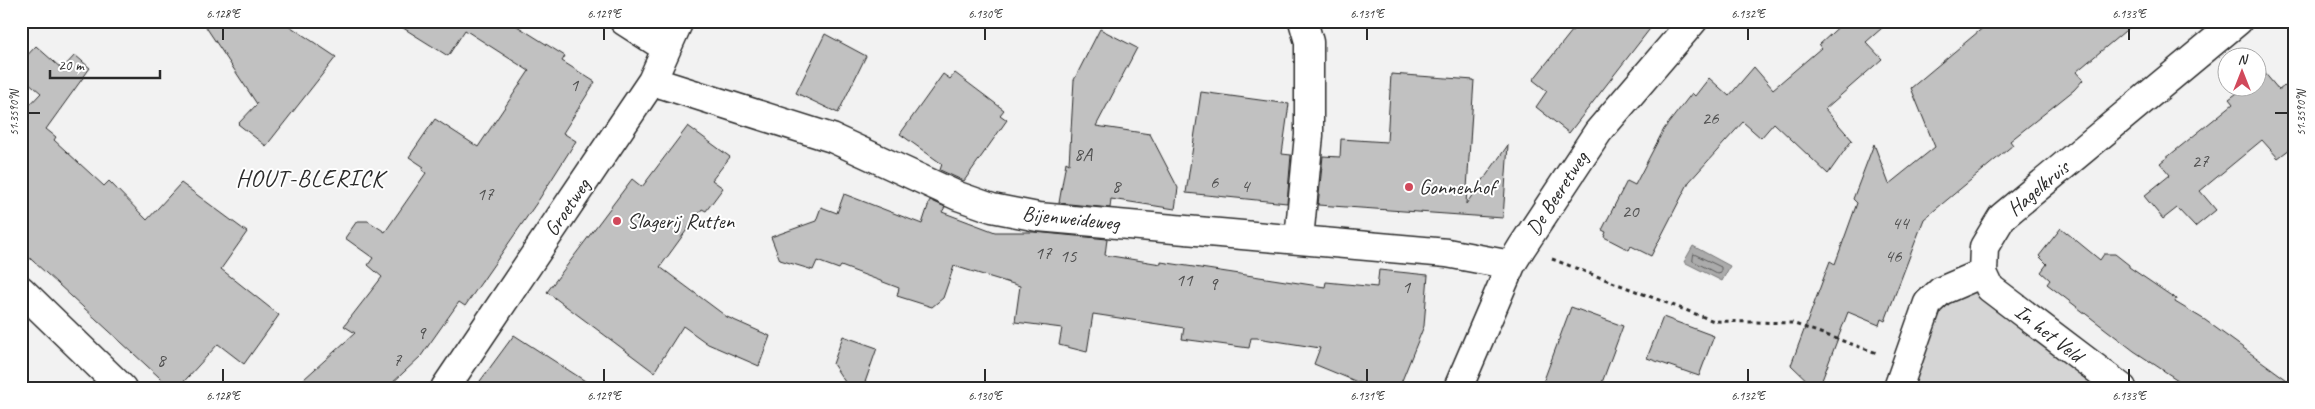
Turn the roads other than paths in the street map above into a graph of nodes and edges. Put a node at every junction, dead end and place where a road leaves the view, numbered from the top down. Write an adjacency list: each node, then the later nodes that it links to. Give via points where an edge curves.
1 (624, 21): 6 (street)
2 (679, 21): 6 (street, Groetweg)
3 (1303, 21): 8 (street, via 1309,42 1309,135)
4 (1693, 21): 9 (street, De Beeretweg, via 1598,132)
5 (2238, 21): 10 (street, Hagelkruis, via 2002,217 1984,247)
6 (666, 48): 7 (street, Groetweg)
7 (652, 81): 8 (street, Bijenweideweg, via 832,138 958,196 992,208 1038,217); 14 (street, Groetweg)
8 (1299, 240): 9 (street, Bijenweideweg, via 1447,254)
9 (1516, 256): 15 (street, De Beeretweg)
10 (1983, 273): 12 (street, via 1940,291 1928,303); 16 (street, In het Veld, via 1990,288)
11 (21, 290): 13 (street)
12 (1903, 375)
13 (122, 388)
14 (445, 388)
15 (1458, 388)
16 (2122, 388)

